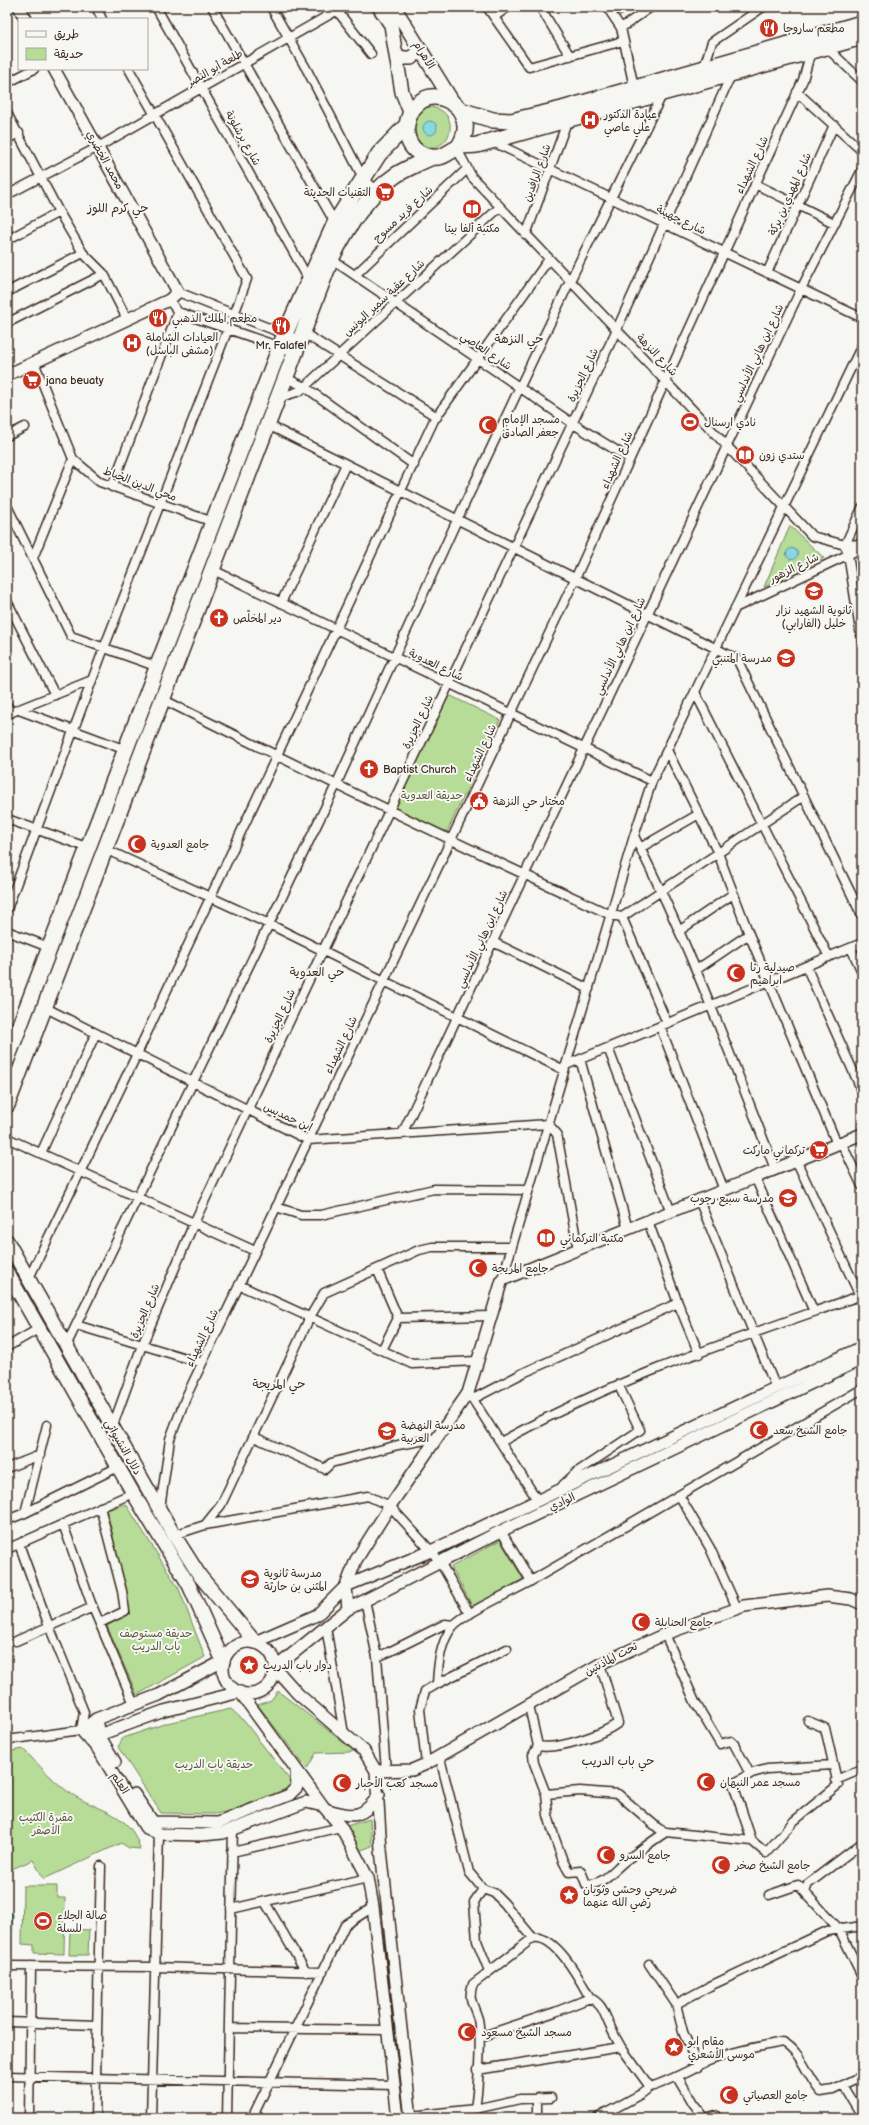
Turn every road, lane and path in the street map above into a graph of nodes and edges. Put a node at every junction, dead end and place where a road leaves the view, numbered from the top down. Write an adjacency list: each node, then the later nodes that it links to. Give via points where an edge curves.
1 (19, 7): 16 (main road)
2 (96, 7): 17 (street)
3 (156, 7): 37 (street, شارع برشلونة)
4 (212, 7): 29 (street)
5 (271, 7): 21 (street)
6 (379, 7): 27 (main road, الأهرام, via 391,25)
7 (394, 7): 23 (main road, الأهرام)
8 (487, 7): 15 (street)
9 (508, 7): 15 (street)
10 (540, 7): 28 (street)
11 (607, 7): 19 (street)
12 (651, 7): 19 (street)
13 (763, 7): 30 (street, via 712,42)
14 (338, 8): 21 (street, طلعة أبو النصر); 26 (street)
15 (494, 17): 28 (street, via 529,67)
16 (25, 18)
17 (102, 18)
18 (862, 23): 30 (highway)
19 (621, 28): 22 (street)
20 (862, 37): 24 (highway)
21 (288, 38): 29 (street, طلعة أبو النصر); 58 (street)
22 (623, 41): 28 (street); 38 (street)
23 (419, 47): 27 (main road, via 418,52 411,58 403,58); 41 (main road, الأهرام)
24 (826, 47): 25 (highway); 35 (street)
25 (811, 51): 34 (highway); 40 (street, شارع الشهداء)
26 (371, 54)
27 (397, 54): 45 (main road, الأهرام)
28 (570, 56)
29 (244, 64): 37 (street, طلعة أبو النصر); 66 (street)
30 (704, 67): 38 (highway)
31 (32, 70): 36 (street)
32 (55, 70): 50 (main road, محمد الخضري)
33 (131, 70): 43 (street)
34 (732, 73): 39 (highway); 67 (street, شارع الجزيرة)
35 (862, 81)
36 (7, 83)
37 (202, 88): 43 (street, طلعة أبو النصر); 78 (street, شارع برشلونة)
38 (634, 88): 41 (highway, via 511,121 493,120)
39 (663, 92): 44 (highway); 62 (street)
40 (797, 92): 46 (street); 59 (street, شارع الشهداء)
41 (457, 107): 45 (highway, via 443,98 430,98 418,103); 51 (highway, via 464,118 466,128)
42 (7, 113): 47 (street)
43 (154, 115): 50 (street, طلعة أبو النصر); 86 (street, via 247,279)
44 (568, 118): 49 (highway); 55 (street, شارع الرافدين)
45 (408, 119): 53 (highway, via 407,137 412,146 421,154); 58 (highway)
46 (834, 125): 52 (street); 63 (street, شارع المهدي بن بركة)
47 (19, 133): 48 (street); 57 (street)
48 (7, 139)
49 (490, 141): 51 (highway); 55 (street, شارع جهينة)
50 (98, 147): 57 (street, طلعة أبو النصر); 82 (main road, محمد الخضري)
51 (458, 148): 53 (highway, via 441,157); 54 (street, شارع النزهة)
52 (862, 151)
53 (432, 157): 60 (highway, via 396,175)
54 (466, 170): 64 (street, شارع النزهة); 77 (street, شارع فريد مسوح)
55 (551, 170): 62 (street, شارع جهينة); 69 (street, شارع الرافدين)
56 (862, 170): 68 (street, شارع ابن هاني الأندلسي)
57 (40, 178): 61 (street, طلعة أبو النصر); 65 (street)
58 (363, 178): 60 (street); 66 (highway)
59 (755, 184): 63 (street); 72 (street, شارع الشهداء)
60 (377, 191): 74 (highway, via 351,222)
61 (7, 195)
62 (610, 198): 67 (street, شارع جهينة); 79 (street)
63 (798, 206): 68 (street); 75 (street, شارع المهدي بن بركة)
64 (500, 207): 69 (street, شارع النزهة); 84 (street, شارع عقبة سمير اليونس)
65 (59, 212): 70 (street); 71 (street)
66 (334, 223): 78 (highway)
67 (663, 223): 72 (street, شارع جهينة); 91 (street, شارع الجزيرة)
68 (834, 223): 80 (street, شارع ابن هاني الأندلسي)
69 (526, 235): 73 (street, شارع النزهة)
70 (7, 240)
71 (83, 252): 76 (street); 81 (street)
72 (724, 252): 75 (street, شارع جهينة); 100 (street, شارع الشهداء)
73 (549, 259): 79 (street, شارع النزهة); 96 (street)
74 (331, 260): 77 (street, شارع العاصي); 93 (highway)
75 (767, 273): 80 (street, شارع جهينة)
76 (104, 274): 88 (street); 89 (street)
77 (355, 275): 84 (street, شارع العاصي)
78 (308, 280): 92 (highway)
79 (570, 281): 91 (street, شارع النزهة); 102 (street)
80 (801, 289): 87 (street, شارع جهينة); 109 (street, شارع ابن هاني الأندلسي)
81 (7, 292)
82 (178, 292): 83 (main road); 86 (street)
83 (170, 300): 85 (street); 88 (main road)
84 (396, 303): 95 (street, شارع عقبة سمير اليونس); 96 (street, شارع العاصي)
85 (178, 312): 90 (street); 114 (street)
86 (234, 315): 92 (street)
87 (862, 318)
88 (127, 319): 97 (main road)
89 (7, 323)
90 (228, 329): 92 (street); 116 (street)
91 (617, 329): 100 (street, شارع النزهة); 105 (street, شارع الجزيرة)
92 (283, 340): 93 (street); 93 (street); 121 (highway)
93 (299, 341): 95 (street); 99 (highway)
94 (862, 345): 118 (street)
95 (340, 354): 101 (street, شارع عقبة سمير اليونس); 104 (street)
96 (478, 359): 102 (street, شارع العاصي); 104 (street)
97 (34, 362): 98 (main road); 110 (street, محي الدين الخياط)
98 (7, 375)
99 (286, 378): 101 (street); 103 (highway)
100 (666, 380): 109 (street, شارع النزهة); 111 (street, شارع الشهداء)
101 (305, 387): 103 (street, شارع عقبة سمير اليونس); 113 (street)
102 (520, 388): 105 (street, شارع العاصي); 120 (street)
103 (278, 398): 106 (highway)
104 (437, 417): 113 (street)
105 (572, 423): 111 (street, شارع العاصي); 124 (street, شارع الجزيرة)
106 (268, 425): 112 (street); 128 (highway)
107 (25, 427): 108 (street)
108 (7, 436)
109 (727, 444): 118 (street, شارع النزهة); 133 (street, شارع ابن هاني الأندلسي)
110 (73, 459): 114 (street, محي الدين الخياط, via 100,482); 127 (street)
111 (630, 459): 129 (street, شارع الشهداء)
112 (346, 464): 115 (street); 131 (street)
113 (414, 465): 115 (street)
114 (112, 487): 116 (street, محي الدين الخياط)
115 (401, 492): 120 (street); 134 (street)
116 (160, 504): 121 (street, محي الدين الخياط); 137 (street)
117 (7, 506): 127 (street)
118 (784, 507): 123 (street, شارع النزهة, via 812,536); 132 (street)
119 (862, 508): 123 (street)
120 (457, 520): 124 (street); 139 (street)
121 (213, 522): 140 (highway)
122 (862, 544): 123 (street, شارع النزهة)
123 (845, 545): 126 (street)
124 (514, 548): 129 (street); 142 (street, شارع الجزيرة)
125 (862, 548): 126 (street, شارع الزهور)
126 (848, 554): 132 (street, شارع الزهور); 135 (street)
127 (33, 558): 137 (street, via 71,636)
128 (211, 569): 131 (street, شارع العدوية); 145 (highway)
129 (575, 579): 133 (street); 148 (street, شارع الشهداء)
130 (7, 601): 144 (street)
131 (281, 603): 134 (street, شارع العدوية)
132 (735, 608): 138 (street)
133 (647, 614): 138 (street); 150 (street, شارع ابن هاني الأندلسي)
134 (336, 630): 139 (street, شارع العدوية); 153 (street)
135 (861, 634): 136 (street)
136 (862, 643)
137 (104, 648): 140 (street); 141 (street)
138 (716, 649): 143 (street); 156 (street, via 737,659)
139 (395, 658): 142 (street, شارع العدوية); 155 (street)
140 (158, 667): 151 (highway)
141 (92, 680): 144 (street); 149 (street)
142 (448, 683): 148 (street, شارع العدوية); 157 (street, شارع الجزيرة)
143 (695, 692): 152 (street); 160 (street)
144 (55, 695): 147 (street)
145 (162, 699): 153 (street); 166 (highway)
146 (7, 705): 147 (street)
147 (12, 712): 149 (street)
148 (511, 714): 150 (street, شارع العدوية); 163 (street, شارع الشهداء)
149 (73, 731): 151 (street); 161 (street)
150 (585, 749): 154 (street, شارع العدوية); 168 (street, شارع ابن هاني الأندلسي)
151 (126, 750): 164 (highway)
152 (667, 750): 154 (street); 158 (street)
153 (276, 755): 155 (street); 171 (street)
154 (652, 781): 162 (street)
155 (336, 785): 157 (street); 176 (street)
156 (804, 796): 160 (street); 174 (street)
157 (388, 811): 163 (street); 184 (street, شارع الجزيرة)
158 (699, 814): 165 (street); 167 (street)
159 (7, 819): 161 (street)
160 (762, 823): 167 (street); 185 (street)
161 (36, 830): 164 (street); 172 (street)
162 (634, 836): 165 (street); 173 (street)
163 (452, 838): 168 (street); 190 (street, شارع الشهداء)
164 (89, 848): 182 (highway)
165 (640, 848): 169 (street)
166 (104, 849): 171 (street); 193 (highway)
167 (718, 853): 169 (street); 170 (street)
168 (525, 875): 173 (street); 180 (street, شارع ابن هاني الأندلسي)
169 (662, 891): 175 (street); 178 (street)
170 (733, 894): 178 (street); 179 (street)
171 (209, 897): 176 (street); 199 (street)
172 (7, 909)
173 (611, 914): 175 (street); 191 (street)
174 (862, 916)
175 (622, 917): 195 (street)
176 (269, 924): 184 (street); 203 (street)
177 (7, 931): 182 (street)
178 (679, 932): 187 (street)
179 (749, 934): 187 (street); 189 (street)
180 (493, 942): 191 (street); 194 (street, شارع ابن هاني الأندلسي)
181 (862, 943): 183 (street)
182 (51, 948): 197 (highway)
183 (851, 948): 185 (street); 188 (street)
184 (322, 952): 190 (street); 206 (street, شارع الجزيرة)
185 (829, 957): 186 (street)
186 (806, 966): 189 (street); 204 (street)
187 (696, 970): 192 (street)
188 (862, 972)
189 (769, 981): 192 (street); 212 (street)
190 (383, 982): 194 (street); 211 (street, شارع الشهداء)
191 (589, 989): 202 (street)
192 (710, 1006): 195 (street); 215 (street)
193 (44, 1007): 196 (street, ابن حمديس); 205 (highway)
194 (457, 1017): 202 (street); 208 (street, شارع ابن هاني الأندلسي)
195 (664, 1025): 198 (street); 220 (street)
196 (96, 1033): 199 (street, ابن حمديس); 213 (street)
197 (10, 1040): 200 (highway)
198 (608, 1048): 201 (street); 224 (street)
199 (137, 1054): 203 (street, ابن حمديس); 216 (street)
200 (7, 1059)
201 (580, 1059): 202 (street); 227 (street)
202 (565, 1068): 207 (street)
203 (193, 1082): 206 (street, ابن حمديس); 221 (street)
204 (862, 1091)
205 (7, 1105)
206 (248, 1110): 211 (street, ابن حمديس); 226 (street, شارع الجزيرة)
207 (548, 1124): 208 (street, ابن حمديس); 219 (street); 230 (street, via 557,1134)
208 (402, 1134): 211 (street, ابن حمديس)
209 (862, 1134): 212 (main road)
210 (7, 1138): 213 (street)
211 (308, 1140): 223 (street, شارع الشهداء)
212 (839, 1143): 214 (main road); 218 (street)
213 (41, 1153): 216 (street)
214 (796, 1160): 215 (main road); 237 (street)
215 (775, 1169): 217 (main road)
216 (79, 1171): 221 (street); 234 (street)
217 (755, 1177): 220 (main road); 239 (street)
218 (862, 1186)
219 (528, 1190): 223 (street, via 434,1189 321,1215 301,1215); 229 (street)
220 (724, 1190): 222 (main road)
221 (138, 1198): 226 (street); 243 (street)
222 (699, 1200): 224 (main road); 245 (street)
223 (276, 1207): 231 (street, شارع الشهداء)
224 (670, 1212): 225 (main road)
225 (648, 1221): 227 (main road); 238 (street)
226 (194, 1223): 231 (street); 246 (street, شارع الجزيرة)
227 (628, 1229): 230 (main road)
228 (7, 1241): 234 (main road, دلال النشيواتي)
229 (512, 1247): 232 (street, via 432,1247 419,1250); 235 (street)
230 (578, 1249): 235 (main road)
231 (255, 1251): 236 (street, شارع الشهداء)
232 (377, 1269): 241 (street, via 324,1293); 242 (street)
233 (7, 1272): 244 (main road)
234 (29, 1278): 247 (main road, دلال النشيواتي)
235 (502, 1280): 240 (main road)
236 (239, 1285): 241 (street); 254 (street, شارع الشهداء)
237 (861, 1296): 239 (street)
238 (678, 1303): 251 (street); 258 (street)
239 (814, 1312): 245 (street)
240 (491, 1316): 242 (street); 253 (main road)
241 (310, 1317): 250 (street); 261 (street)
242 (398, 1318): 250 (street)
243 (76, 1325): 246 (street); 247 (street)
244 (40, 1328): 248 (street); 265 (main road)
245 (755, 1333): 251 (street); 256 (street)
246 (143, 1344): 254 (street); 260 (street, شارع الجزيرة)
247 (66, 1346): 260 (main road, دلال النشيواتي)
248 (7, 1347)
249 (862, 1347): 256 (main road, الوادي)
250 (382, 1350): 253 (street, via 412,1364)
251 (699, 1354): 255 (street)
252 (862, 1359): 278 (main road, الوادي)
253 (477, 1361): 258 (main road)
254 (202, 1362): 273 (street, شارع الشهداء, via 170,1439)
255 (619, 1386): 263 (street, via 536,1422); 267 (street, via 640,1430 577,1472)
256 (776, 1388): 267 (main road, الوادي)
257 (862, 1389): 269 (street)
258 (470, 1396): 262 (main road); 263 (street)
259 (48, 1425): 264 (street)
260 (112, 1429): 273 (main road, دلال النشيواتي)
261 (254, 1437): 262 (street, via 325,1469 331,1463 398,1445); 277 (street, via 221,1505)
262 (437, 1438): 271 (main road)
263 (501, 1442): 270 (street)
264 (40, 1455): 266 (street); 274 (street)
265 (118, 1466): 268 (main road); 274 (street)
266 (7, 1468)
267 (555, 1492): 270 (main road, الوادي)
268 (133, 1493): 272 (street); 301 (main road, via 189,1585)
269 (679, 1495): 284 (street); 289 (street, via 710,1548)
270 (538, 1501): 282 (main road, الوادي)
271 (390, 1506): 277 (street, via 368,1496); 282 (street); 285 (main road, via 356,1560)
272 (100, 1507): 276 (street); 292 (street, via 125,1611)
273 (160, 1510): 279 (main road, دلال النشيواتي)
274 (25, 1513): 275 (street)
275 (7, 1520)
276 (63, 1524): 280 (street); 288 (street)
277 (204, 1526): 279 (street)
278 (501, 1531): 283 (main road, الوادي); 284 (street)
279 (174, 1536): 298 (main road, دلال النشيواتي, via 200,1576)
280 (19, 1544): 281 (street); 294 (street)
281 (7, 1549)
282 (431, 1550): 283 (street); 285 (main road, الوادي)
283 (440, 1562): 286 (main road, الوادي); 291 (street)
284 (531, 1581): 291 (street)
285 (346, 1586): 290 (main road); 298 (main road, via 317,1615)
286 (364, 1600): 290 (main road, الوادي); 300 (street)
287 (862, 1604): 289 (main road, تحت المأذنتين, via 851,1599 827,1596)
288 (93, 1607): 292 (street); 294 (street)
289 (737, 1608): 296 (main road, تحت المأذنتين)
290 (348, 1609): 295 (main road, الوادي)
291 (470, 1614): 293 (street)
292 (100, 1623): 306 (street)
293 (454, 1625): 300 (street, via 445,1624); 304 (street, via 443,1646)
294 (49, 1626): 297 (street); 310 (street, via 84,1712)
295 (326, 1627): 303 (main road, الوادي); 311 (street)
296 (664, 1634): 302 (main road, تحت المأذنتين); 321 (street, via 705,1721 720,1744 731,1741 734,1744)
297 (16, 1641)
298 (254, 1642): 301 (main road, via 246,1642 232,1648); 303 (main road, via 270,1651)
299 (507, 1650): 304 (street)
300 (377, 1656): 320 (street)
301 (223, 1662): 305 (main road, via 224,1677 233,1689); 306 (main road, via 159,1695)
302 (600, 1664): 307 (main road, تحت المأذنتين); 314 (street, via 618,1723 582,1741)
303 (275, 1668): 305 (main road, via 274,1676 264,1689 252,1694); 311 (main road, via 298,1694)
304 (437, 1684): 316 (street, via 425,1691 420,1709)
305 (240, 1692): 312 (main road, via 164,1711); 319 (main road)
306 (134, 1704): 308 (main road)
307 (529, 1706): 314 (street); 315 (main road, تحت المأذنتين)
308 (96, 1719): 310 (main road); 312 (main road)
309 (808, 1720): 317 (street, via 825,1728)
310 (81, 1730): 312 (main road); 313 (street); 330 (main road, العلم, via 98,1749 145,1826)
311 (344, 1734): 320 (main road, via 364,1751)
312 (99, 1735): 326 (main road, العلم)
313 (7, 1740)
314 (538, 1746): 324 (street, via 533,1755 534,1763)
315 (440, 1758): 316 (main road, تحت المأذنتين); 336 (street, via 469,1872)
316 (426, 1764): 320 (main road, تحت المأذنتين, via 412,1770)
317 (833, 1765): 321 (street, via 767,1768); 322 (street)
318 (862, 1769): 322 (street)
319 (296, 1770): 325 (main road); 326 (main road, via 297,1787 289,1795 218,1823)
320 (381, 1771): 323 (main road)
321 (750, 1774): 331 (street, via 733,1784)
322 (836, 1780): 331 (street, via 838,1785 794,1821 766,1854)
323 (379, 1794): 325 (main road, via 371,1806 361,1814 346,1816); 383 (main road, via 381,1850)
324 (546, 1794): 329 (street, via 580,1791 618,1794); 329 (street, via 548,1815 562,1861 569,1872 581,1871 586,1884 592,1884 612,1874 623,1862)
325 (326, 1808): 327 (main road); 328 (main road, via 306,1802)
326 (153, 1822): 330 (main road, العلم)
327 (341, 1826): 333 (street); 335 (main road)
328 (233, 1828): 330 (main road, via 202,1835); 333 (street)
329 (666, 1832): 331 (street)
330 (159, 1834): 349 (street)
331 (752, 1841)
332 (862, 1843): 337 (street, via 808,1884)
333 (232, 1852): 341 (street)
334 (101, 1866): 348 (street)
335 (368, 1878): 339 (street); 340 (main road)
336 (483, 1889): 344 (street, via 494,1893); 351 (street, via 474,1902 477,1941)
337 (805, 1892): 338 (street, via 798,1885); 343 (street)
338 (769, 1894)
339 (265, 1902): 341 (street); 352 (street)
340 (373, 1907): 353 (street, via 345,1925); 362 (main road)
341 (231, 1909): 350 (street)
342 (862, 1926): 343 (street)
343 (839, 1929): 354 (street); 356 (street, via 827,1931)
344 (533, 1938): 351 (street); 355 (street, via 547,1940 565,1958)
345 (649, 1964): 356 (street)
346 (7, 1966): 347 (street)
347 (31, 1966): 348 (street); 358 (street)
348 (98, 1966): 349 (street); 359 (street)
349 (154, 1967): 350 (street); 372 (street)
350 (230, 1968): 352 (street); 360 (street)
351 (489, 1971): 363 (street, via 473,1984 469,1996 478,2020)
352 (306, 1972): 353 (street)
353 (323, 1972): 361 (street)
354 (862, 1976)
355 (590, 1998): 363 (street); 364 (street, via 598,2002 604,2011)
356 (676, 2004): 365 (street, via 683,2032)
357 (7, 2022): 358 (street)
358 (30, 2022): 359 (street); 369 (street)
359 (97, 2025): 371 (street)
360 (229, 2028): 361 (street); 373 (street)
361 (295, 2030): 362 (street); 374 (street)
362 (387, 2030): 375 (main road)
363 (480, 2037): 366 (street)
364 (621, 2047): 366 (street); 377 (street)
365 (698, 2066): 370 (street); 376 (street, via 743,2050 782,2042 787,2044 822,2092)
366 (477, 2070): 380 (street)
367 (7, 2076): 369 (street)
368 (862, 2076): 376 (street)
369 (30, 2077): 371 (street); 384 (street)
370 (678, 2077): 377 (street); 392 (street, via 692,2103 705,2118 716,2114)
371 (95, 2078): 372 (street); 385 (street)
372 (153, 2080): 373 (street); 386 (street)
373 (228, 2082): 374 (street); 387 (street)
374 (268, 2083): 375 (street); 388 (street)
375 (393, 2085): 389 (main road)
376 (843, 2085): 382 (street)
377 (650, 2087): 381 (street)
378 (537, 2098): 379 (street); 380 (street); 390 (street)
379 (551, 2098)
380 (475, 2109): 383 (street)
381 (606, 2116): 391 (street)
382 (862, 2116)
383 (411, 2117)
384 (29, 2118)
385 (95, 2118)
386 (151, 2118)
387 (227, 2118)
388 (252, 2118)
389 (398, 2118)
390 (537, 2118)
391 (597, 2118)
392 (719, 2118)

